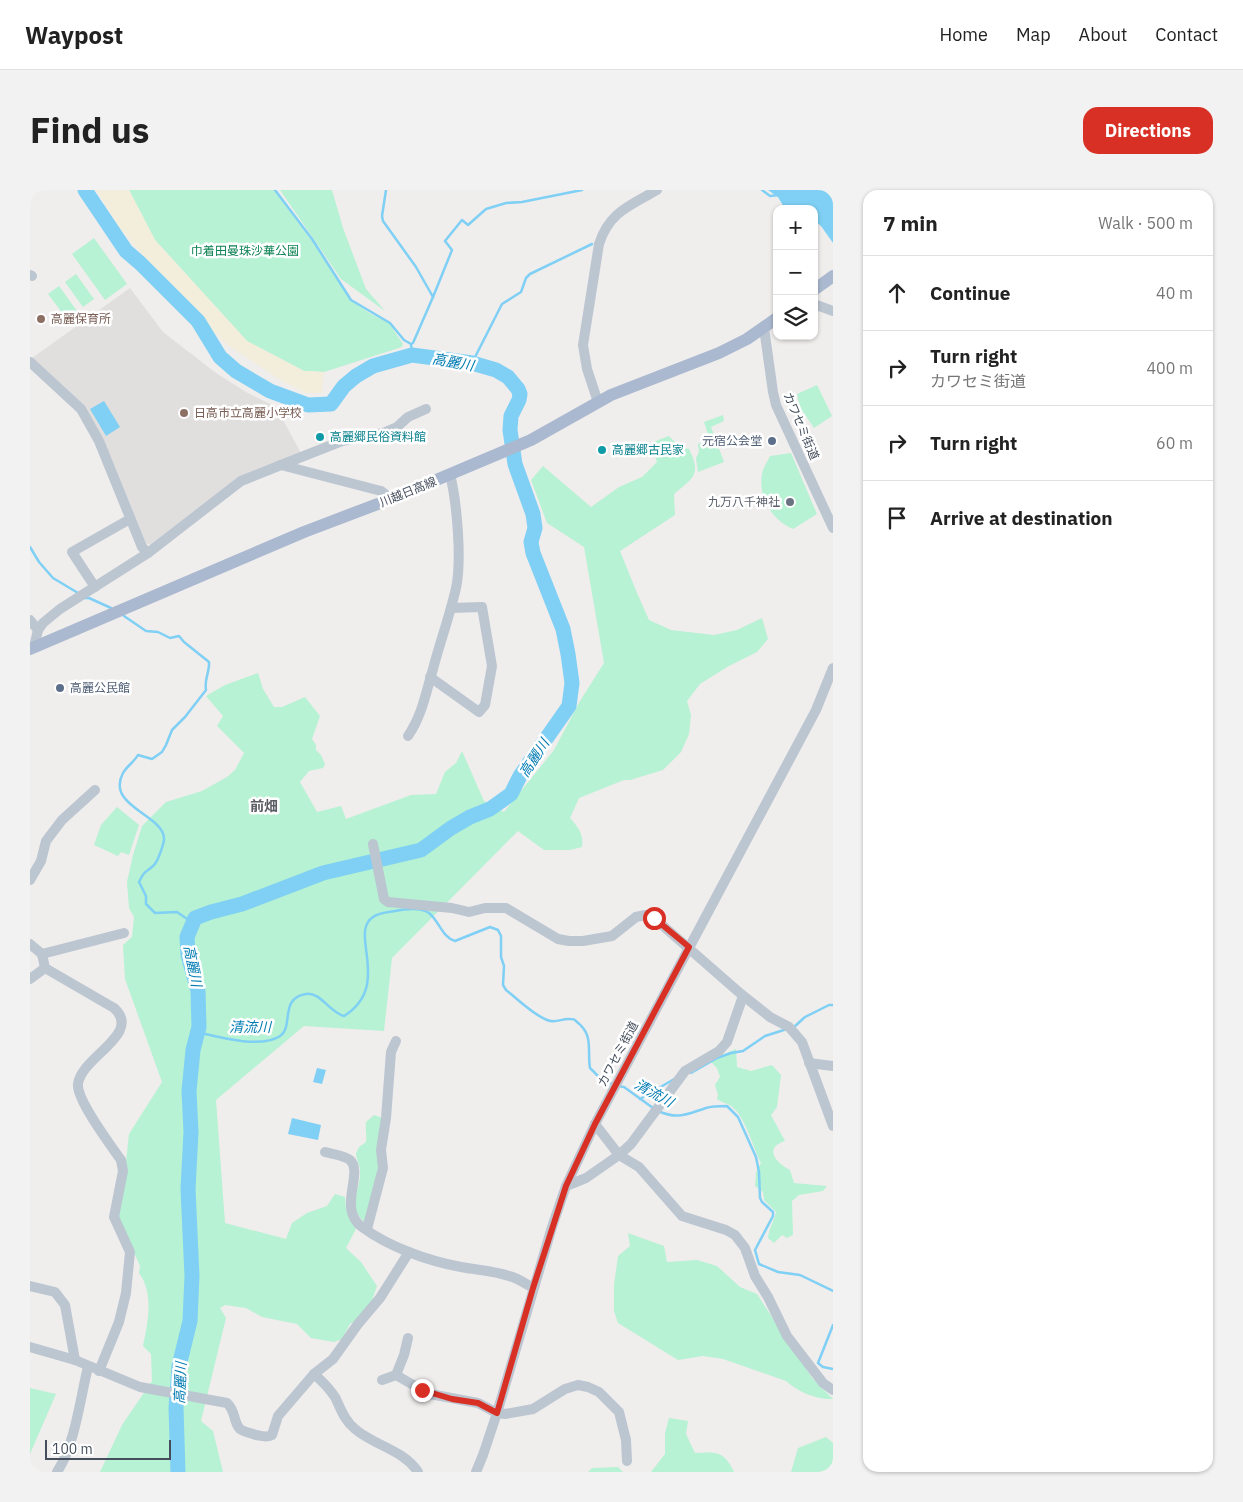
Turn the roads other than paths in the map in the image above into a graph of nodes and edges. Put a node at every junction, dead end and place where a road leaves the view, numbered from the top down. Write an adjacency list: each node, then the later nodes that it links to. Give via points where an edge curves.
1 (657, 190): 9 (street, via 610,221 599,244 583,345)
2 (833, 276): 3 (main road)
3 (818, 287)
4 (818, 305): 5 (street)
5 (833, 311)
6 (773, 321): 7 (main road, 川越日高線)
7 (764, 328): 9 (main road, 川越日高線, via 720,354); 15 (street, カワセミ街道, via 776,405)
8 (30, 362): 14 (street, via 81,409 99,441)
9 (598, 402): 12 (main road, 川越日高線, via 531,440)
10 (426, 409): 11 (street, via 383,433 342,441)
11 (281, 465): 13 (street, via 381,491); 16 (street, via 241,481)
12 (450, 474): 13 (main road, 川越日高線); 18 (street, via 454,488 459,561)
13 (391, 499): 21 (main road, 川越日高線, via 304,532)
14 (130, 518): 16 (street, via 142,547); 17 (street, via 72,552)
15 (833, 528)
16 (148, 553): 17 (street)
17 (95, 587): 20 (street, via 60,609)
18 (451, 608): 23 (street); 23 (street, via 482,607 492,666 485,705 479,712)
19 (30, 620): 20 (street)
20 (38, 630): 21 (street)
21 (32, 648)
22 (833, 668): 30 (street, カワセミ街道, via 816,710)
23 (430, 677): 24 (street, via 416,724)
24 (408, 736)
25 (95, 790): 27 (street, via 62,820 46,841 41,861)
26 (373, 844): 30 (street, via 384,899 388,902 469,912 506,908 553,936 569,941 612,936 636,917 649,916)
27 (30, 880)
28 (124, 933): 31 (street)
29 (30, 944): 31 (street)
30 (689, 947): 34 (street); 38 (street, カワセミ街道)
31 (42, 954): 32 (street)
32 (45, 968): 33 (street); 51 (street, via 114,1008 122,1015 123,1022 116,1037 80,1074 78,1084 84,1103 121,1160 123,1171 114,1216 130,1252 119,1322)
33 (30, 979)
34 (744, 996): 36 (street, via 793,1030 802,1042); 41 (street, via 727,1042 719,1051 685,1071)
35 (396, 1041): 43 (street, via 391,1052 381,1150 383,1168)
36 (809, 1063): 37 (street); 39 (street)
37 (833, 1066)
38 (595, 1124): 41 (street); 42 (street, カワセミ街道)
39 (833, 1126)
40 (325, 1152): 43 (street, via 348,1158 352,1163 351,1207 354,1218)
41 (619, 1155): 42 (street, via 586,1178); 55 (street, via 639,1167 682,1216 735,1235 745,1248 755,1276 787,1336 823,1383)
42 (566, 1186): 46 (street, カワセミ街道)
43 (367, 1229): 44 (street)
44 (409, 1252): 46 (street, via 460,1267 511,1276); 52 (street, via 380,1298 333,1359)
45 (30, 1286): 49 (street, via 55,1292 65,1305)
46 (533, 1288): 56 (street, カワセミ街道)
47 (408, 1338): 53 (street)
48 (30, 1347): 49 (street)
49 (75, 1360): 50 (street)
50 (88, 1367): 51 (street); 58 (street, via 70,1446)
51 (99, 1371): 52 (street, via 150,1390 226,1403 233,1410 238,1427 264,1437 272,1435 278,1416)
52 (314, 1374): 59 (street, via 335,1397 346,1420 354,1428 404,1457)
53 (396, 1374): 54 (street); 56 (street, via 430,1394 478,1403)
54 (382, 1380)
55 (833, 1390)
56 (497, 1413): 57 (street, via 533,1409 565,1388 588,1387 599,1392 619,1412); 60 (street, カワセミ街道)
57 (628, 1461)
58 (57, 1472)
59 (418, 1472)
60 (476, 1472)

